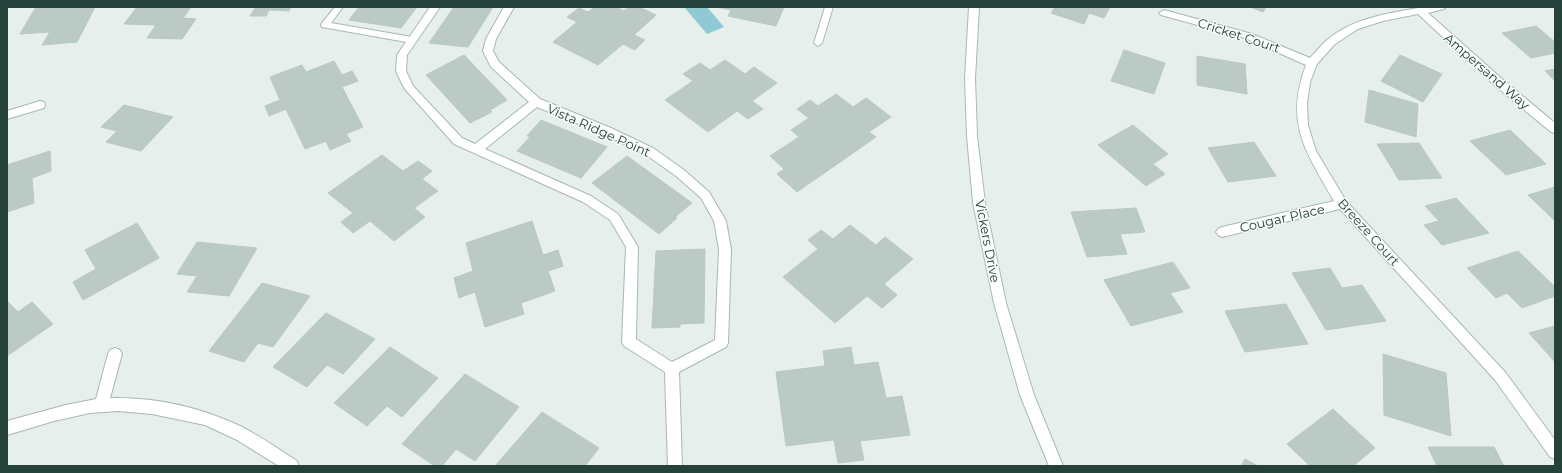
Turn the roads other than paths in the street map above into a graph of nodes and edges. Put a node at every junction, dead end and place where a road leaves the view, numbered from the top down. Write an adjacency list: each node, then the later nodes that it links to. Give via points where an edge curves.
1 (339, 7): 9 (lane, via 325,26)
2 (435, 7): 9 (street)
3 (509, 7): 12 (street, Vista Ridge Point, via 491,39 488,51 495,64)
4 (829, 7): 10 (lane)
5 (1442, 7): 7 (street, Breeze Court)
6 (971, 8): 26 (street, Vickers Drive, via 972,136 979,203 1000,303 1027,395)
7 (1420, 11): 11 (street, Breeze Court, via 1381,18 1355,27 1331,42); 15 (street, Ampersand Way, via 1497,81)
8 (1164, 13): 11 (street, Cricket Court, via 1248,36)
9 (412, 40): 16 (street, via 402,55 401,71 409,88 458,141)
10 (818, 43)
11 (1312, 63): 17 (street, Breeze Court, via 1305,82 1303,125 1311,151)
12 (536, 102): 16 (street, Vista Ridge Point); 20 (street, Vista Ridge Point, via 649,151 705,195 720,221 725,249 721,343)
13 (40, 106): 14 (street)
14 (7, 115)
15 (1555, 129)
16 (477, 149): 20 (street, via 587,199 614,217 632,247 629,342)
17 (1342, 204): 18 (street, Cougar Place); 23 (street, Breeze Court, via 1500,376)
18 (1222, 232)
19 (115, 354): 21 (street)
20 (672, 369): 25 (street)
21 (101, 405): 22 (street, via 55,414); 24 (street, via 172,411 202,418 234,430)
22 (7, 428)
23 (1555, 452)
24 (292, 466)
25 (675, 466)
26 (1056, 466)

